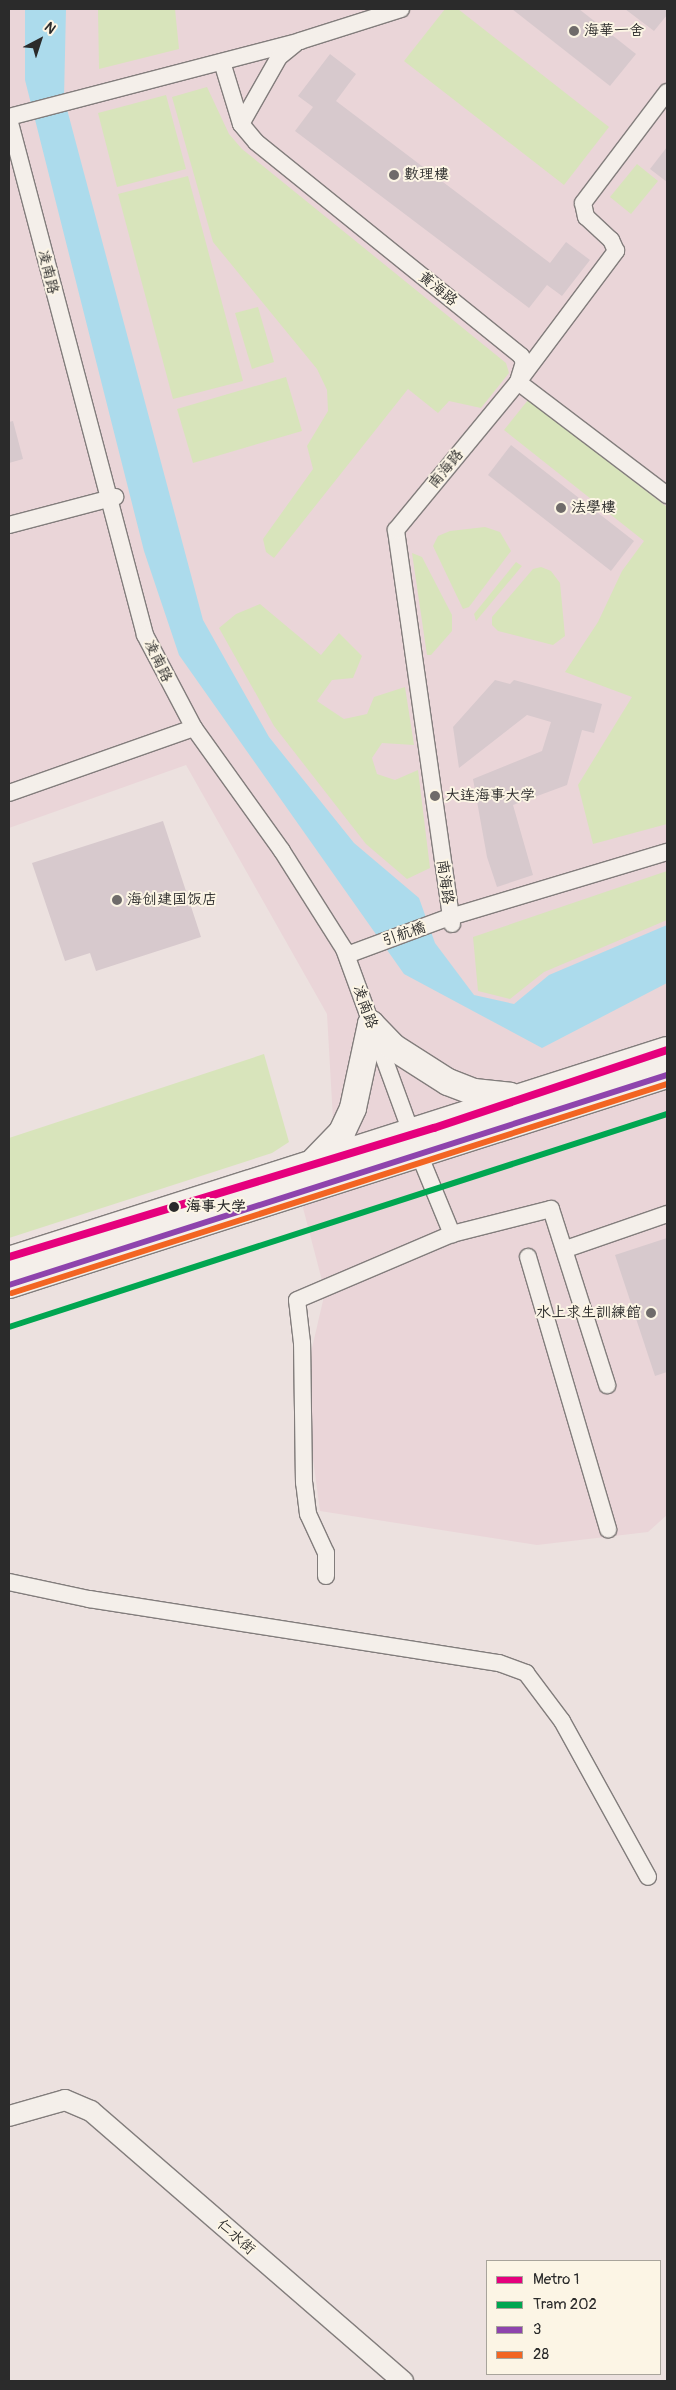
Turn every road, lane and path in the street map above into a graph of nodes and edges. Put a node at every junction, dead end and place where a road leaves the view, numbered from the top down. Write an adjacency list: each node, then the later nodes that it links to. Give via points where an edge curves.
1 (401, 9): 2 (street)
2 (300, 42): 3 (street); 6 (street, via 279,57)
3 (222, 62): 5 (street); 6 (street, 黃海路)
4 (667, 92): 7 (street, 南海路, via 583,203 586,217 612,240 616,251)
5 (9, 119): 9 (street, 凌南路)
6 (241, 124): 7 (street, 黃海路, via 256,142 521,356 524,362)
7 (518, 382): 8 (street); 14 (street, 南海路, via 396,530)
8 (667, 495)
9 (112, 498): 10 (street); 11 (street, 凌南路, via 145,635)
10 (9, 524)
11 (194, 728): 12 (street); 15 (street, 凌南路, via 282,851)
12 (9, 793)
13 (667, 852): 14 (street, 引航橋)
14 (451, 920): 15 (street, 引航橋, via 434,923)
15 (347, 955): 16 (street, 凌南路)
16 (371, 1024): 19 (highway, via 393,1047 448,1082 474,1092); 20 (street, 凌南路); 21 (highway, via 353,1108 329,1150)
17 (667, 1050): 19 (highway)
18 (667, 1075): 20 (highway)
19 (523, 1096): 20 (highway)
20 (415, 1143): 21 (highway); 23 (street, 凌南路); 27 (highway)
21 (308, 1165): 26 (highway)
22 (667, 1214): 24 (street)
23 (452, 1234): 24 (street, via 551,1209); 30 (street, via 297,1300 302,1343 304,1483 308,1514 326,1553)
24 (566, 1249): 28 (street)
25 (528, 1257): 29 (street)
26 (9, 1260)
27 (9, 1285)
28 (607, 1385)
29 (608, 1529)
30 (326, 1576)
31 (9, 1582): 32 (street, via 89,1599 499,1663 526,1673 562,1721)
32 (648, 1877)
33 (9, 2116): 34 (street, 仁水街, via 65,2100 91,2111)
34 (403, 2381)

